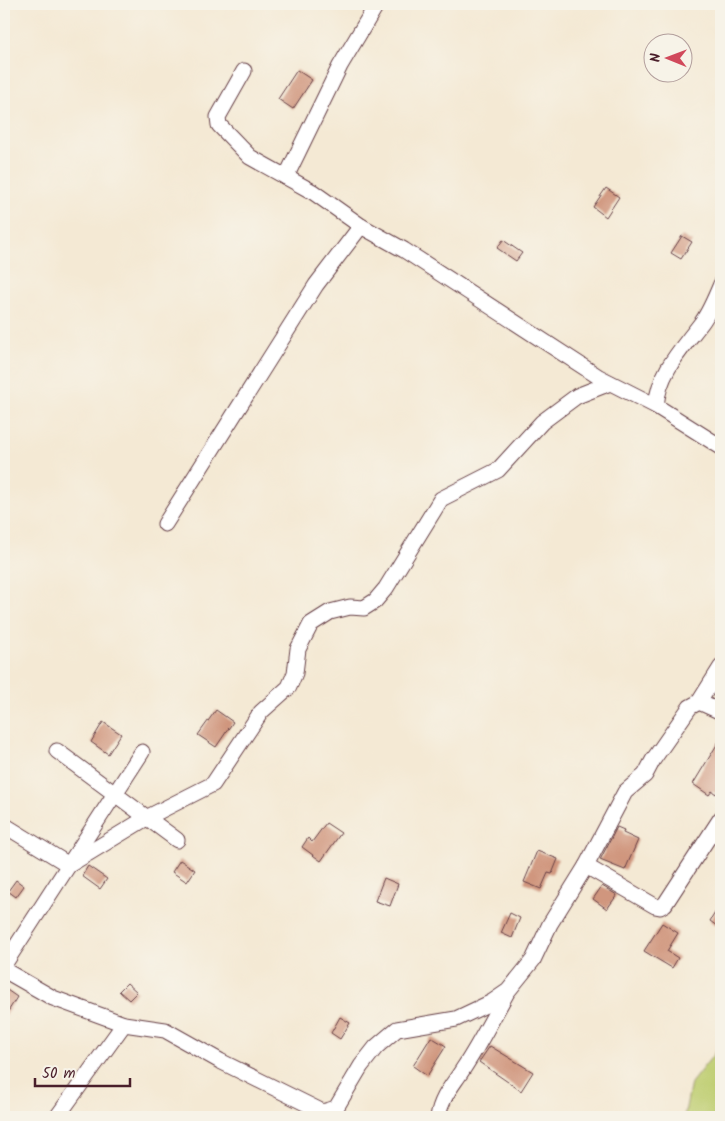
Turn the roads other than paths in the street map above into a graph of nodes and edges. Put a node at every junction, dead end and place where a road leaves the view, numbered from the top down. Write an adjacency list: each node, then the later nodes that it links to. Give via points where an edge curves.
1 (377, 4): 3 (street, via 340,66)
2 (244, 71): 3 (street, via 218,117 219,125 250,158)
3 (286, 177): 4 (street, via 314,192)
4 (361, 226): 6 (street, via 404,250); 9 (street, via 316,285)
5 (721, 284): 7 (street, via 703,321 667,368 659,385)
6 (610, 383): 7 (street); 16 (street, via 577,396 542,422 498,470 441,498 375,601 364,608 350,607 330,612 311,624 298,649 295,673 289,687 261,712 213,784)
7 (656, 406): 8 (street)
8 (721, 447)
9 (165, 524)
10 (721, 667): 11 (street)
11 (699, 702): 12 (street); 21 (street, via 694,703 645,775 625,792)
12 (721, 712)
13 (57, 752): 15 (street)
14 (142, 752): 15 (street)
15 (115, 792): 16 (street); 20 (street)
16 (148, 817): 19 (street); 20 (street)
17 (721, 818): 21 (street, via 660,907)
18 (4, 825): 20 (street)
19 (177, 840)
20 (69, 865): 22 (street)
21 (586, 866): 24 (street, via 550,924 534,960)
22 (4, 965)
23 (4, 970): 25 (street, via 53,998)
24 (508, 990): 25 (street, via 492,1002 456,1019 397,1029 361,1066 336,1108 323,1112 165,1030); 27 (street, via 439,1106)
25 (124, 1024): 26 (street)
26 (57, 1117)
27 (438, 1117)

